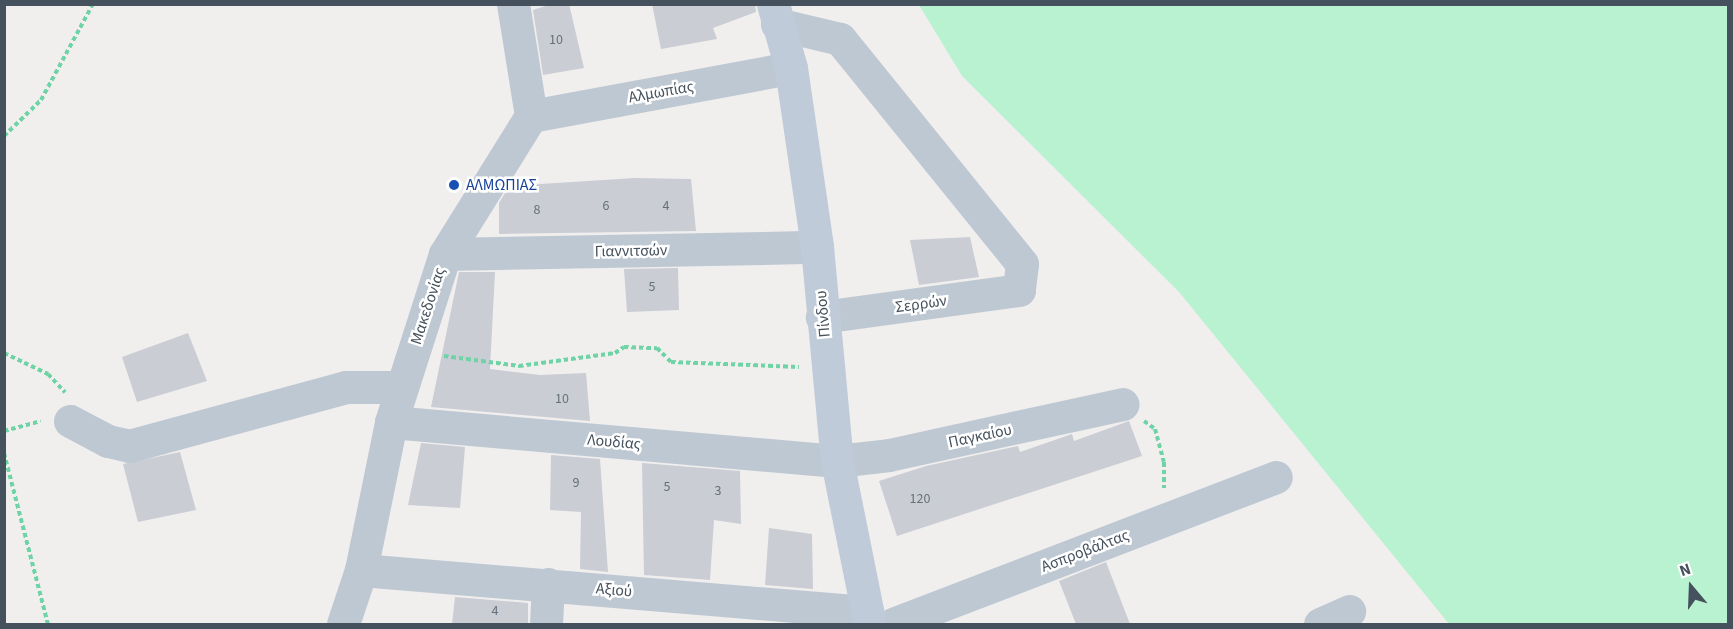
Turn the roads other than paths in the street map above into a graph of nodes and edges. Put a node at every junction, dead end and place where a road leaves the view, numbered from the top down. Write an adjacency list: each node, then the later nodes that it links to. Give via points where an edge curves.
1 (513, 4): 4 (street)
2 (775, 14): 3 (street, Πίνδου); 7 (street, Σερρών, via 840,39 1022,264 1019,290)
3 (791, 68): 4 (street, Αλμωπίας); 5 (street, Πίνδου)
4 (531, 116): 6 (street, Μακεδονίας)
5 (817, 247): 6 (street, Γιαννιτσών); 7 (street, Πίνδου)
6 (445, 254): 8 (street, Μακεδονίας)
7 (822, 317): 12 (street, Πίνδου)
8 (402, 387): 10 (street, via 346,387 129,446 108,441); 11 (street, Μακεδονίας)
9 (1122, 404): 12 (street, Παγκαίου, via 890,455)
10 (70, 421)
11 (391, 422): 12 (street, Λουδίας); 14 (street, Μακεδονίας)
12 (837, 461): 17 (street, Πίνδου)
13 (1276, 477): 17 (street, Ασπροβάλτας)
14 (361, 570): 15 (street, Αξιού); 18 (street, Μακεδονίας)
15 (548, 584): 17 (street, Αξιού); 19 (street)
16 (1349, 611): 20 (street)
17 (876, 620)
18 (343, 624)
19 (546, 624)
20 (1320, 624)

